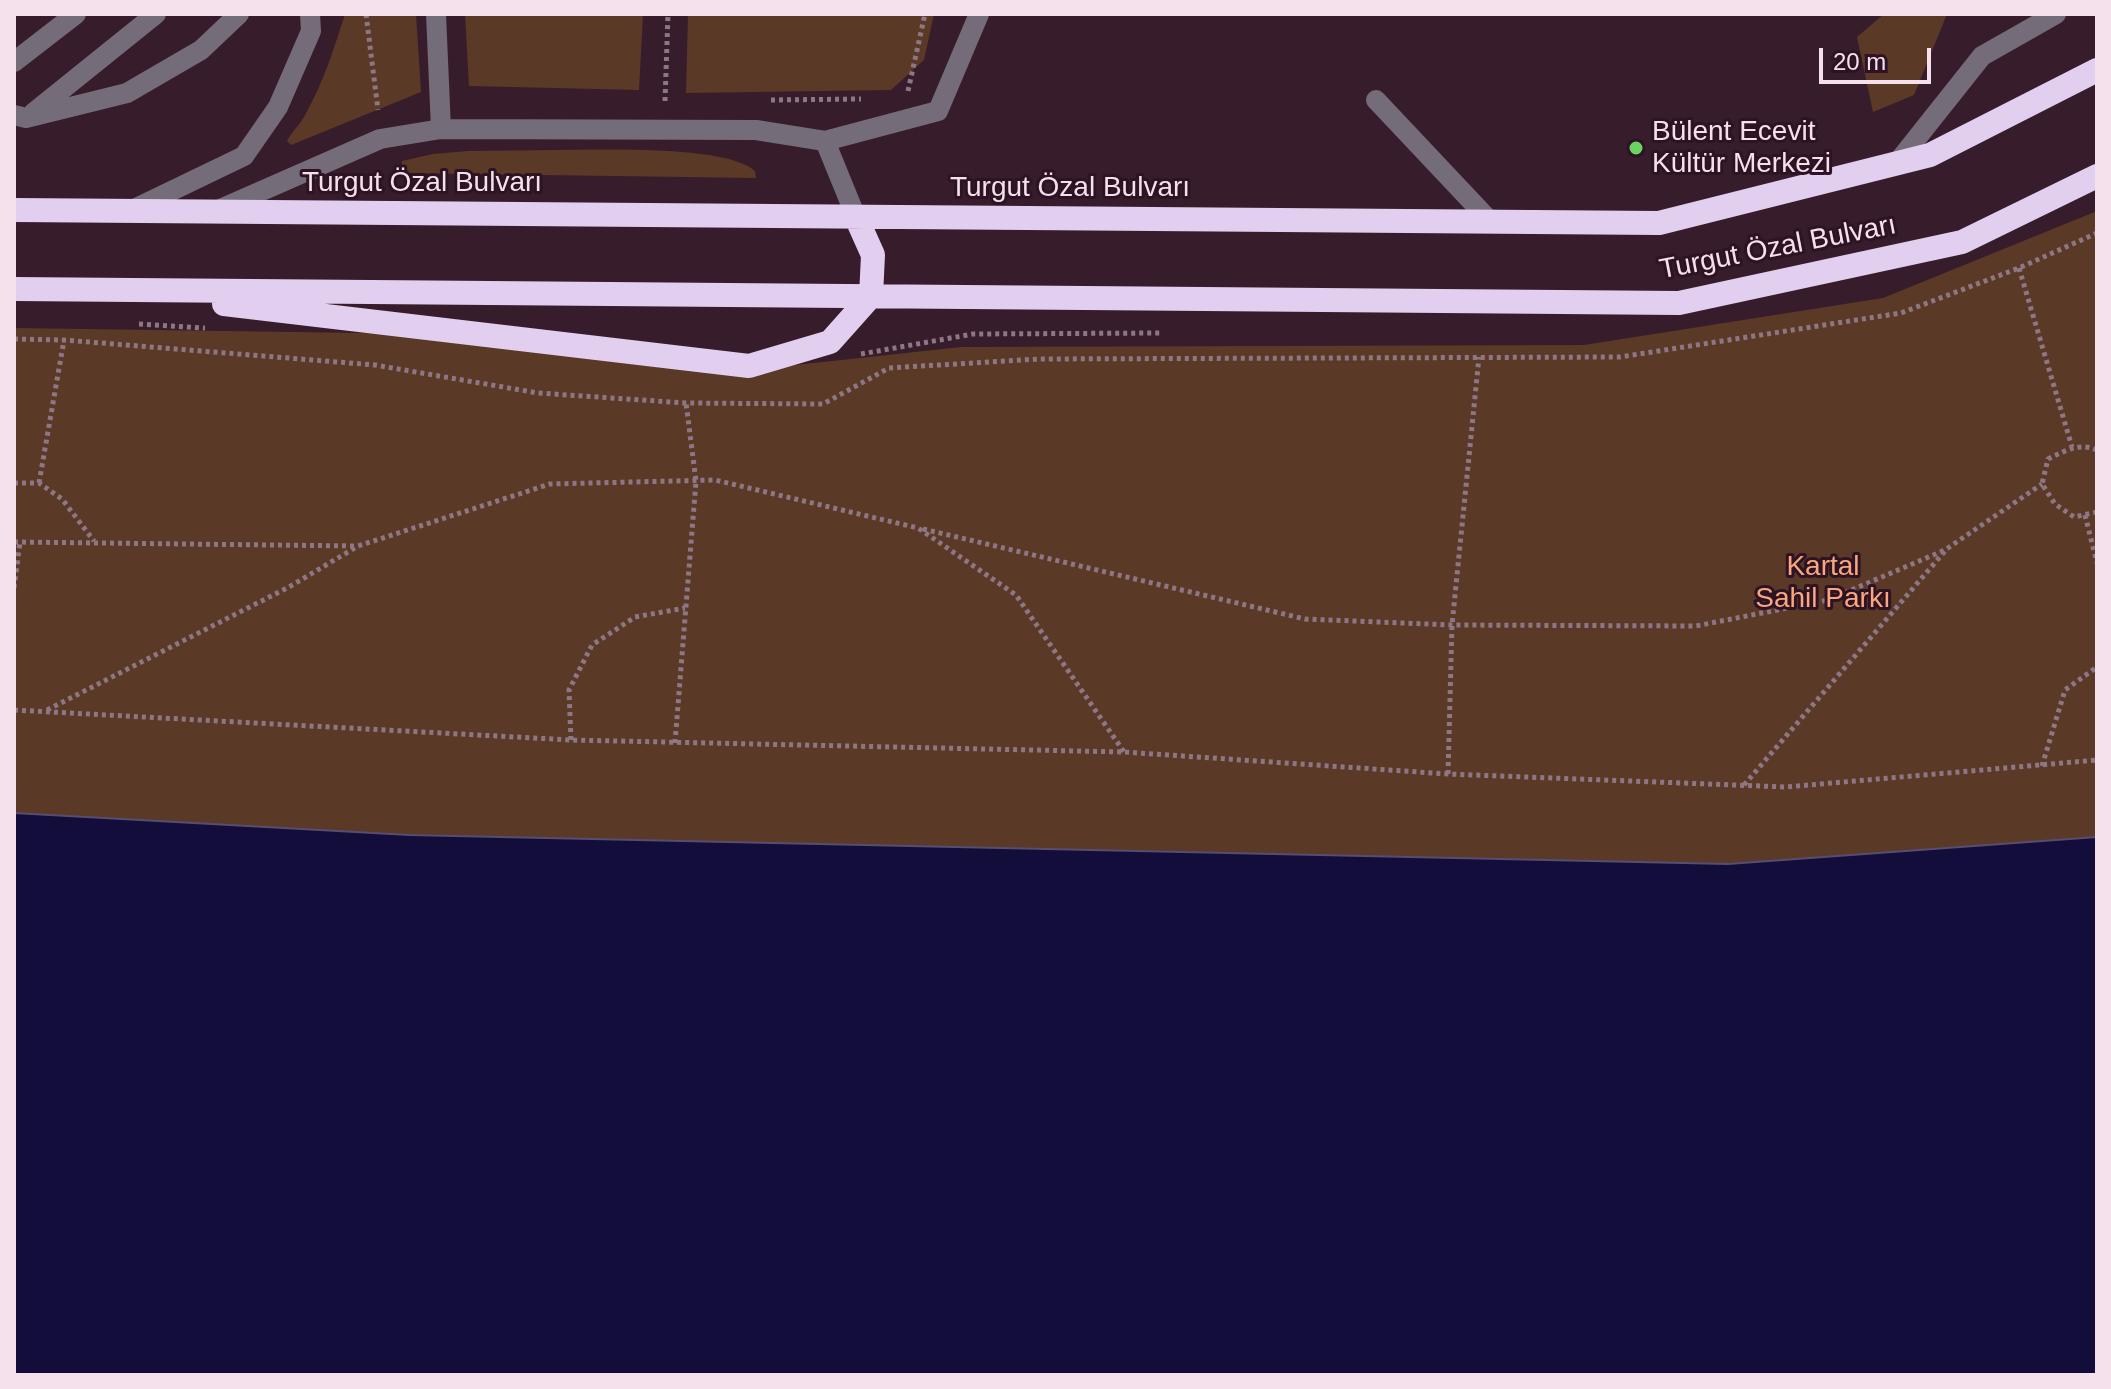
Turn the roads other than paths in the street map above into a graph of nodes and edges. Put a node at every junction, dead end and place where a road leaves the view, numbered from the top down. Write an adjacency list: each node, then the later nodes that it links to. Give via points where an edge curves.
1 (76, 14): 8 (lane)
2 (156, 14): 11 (lane)
3 (239, 14): 11 (lane, via 201,50 127,93)
4 (310, 14): 17 (lane, via 311,31 278,107 244,156)
5 (436, 14): 12 (lane)
6 (979, 14): 13 (lane, via 938,111)
7 (2056, 14): 14 (lane, via 1982,56)
8 (14, 62)
9 (2097, 70): 14 (highway, Turgut Özal Bulvarı, via 1930,155)
10 (1376, 100): 20 (lane)
11 (20, 117)
12 (441, 129): 13 (lane, via 756,130); 18 (lane, via 380,139)
13 (825, 141): 19 (lane)
14 (1897, 163): 20 (highway, Turgut Özal Bulvarı, via 1659,223)
15 (2097, 176): 23 (highway, Turgut Özal Bulvarı, via 1962,242 1679,303)
16 (14, 210): 17 (highway, Turgut Özal Bulvarı)
17 (129, 211): 18 (highway, Turgut Özal Bulvarı)
18 (215, 211): 19 (highway, Turgut Özal Bulvarı)
19 (856, 217): 20 (highway, Turgut Özal Bulvarı); 23 (highway, via 873,255)
20 (1491, 222)
21 (14, 289): 22 (highway, Turgut Özal Bulvarı)
22 (100, 289): 23 (highway, Turgut Özal Bulvarı); 23 (highway, via 749,366 830,342)
23 (871, 296)

